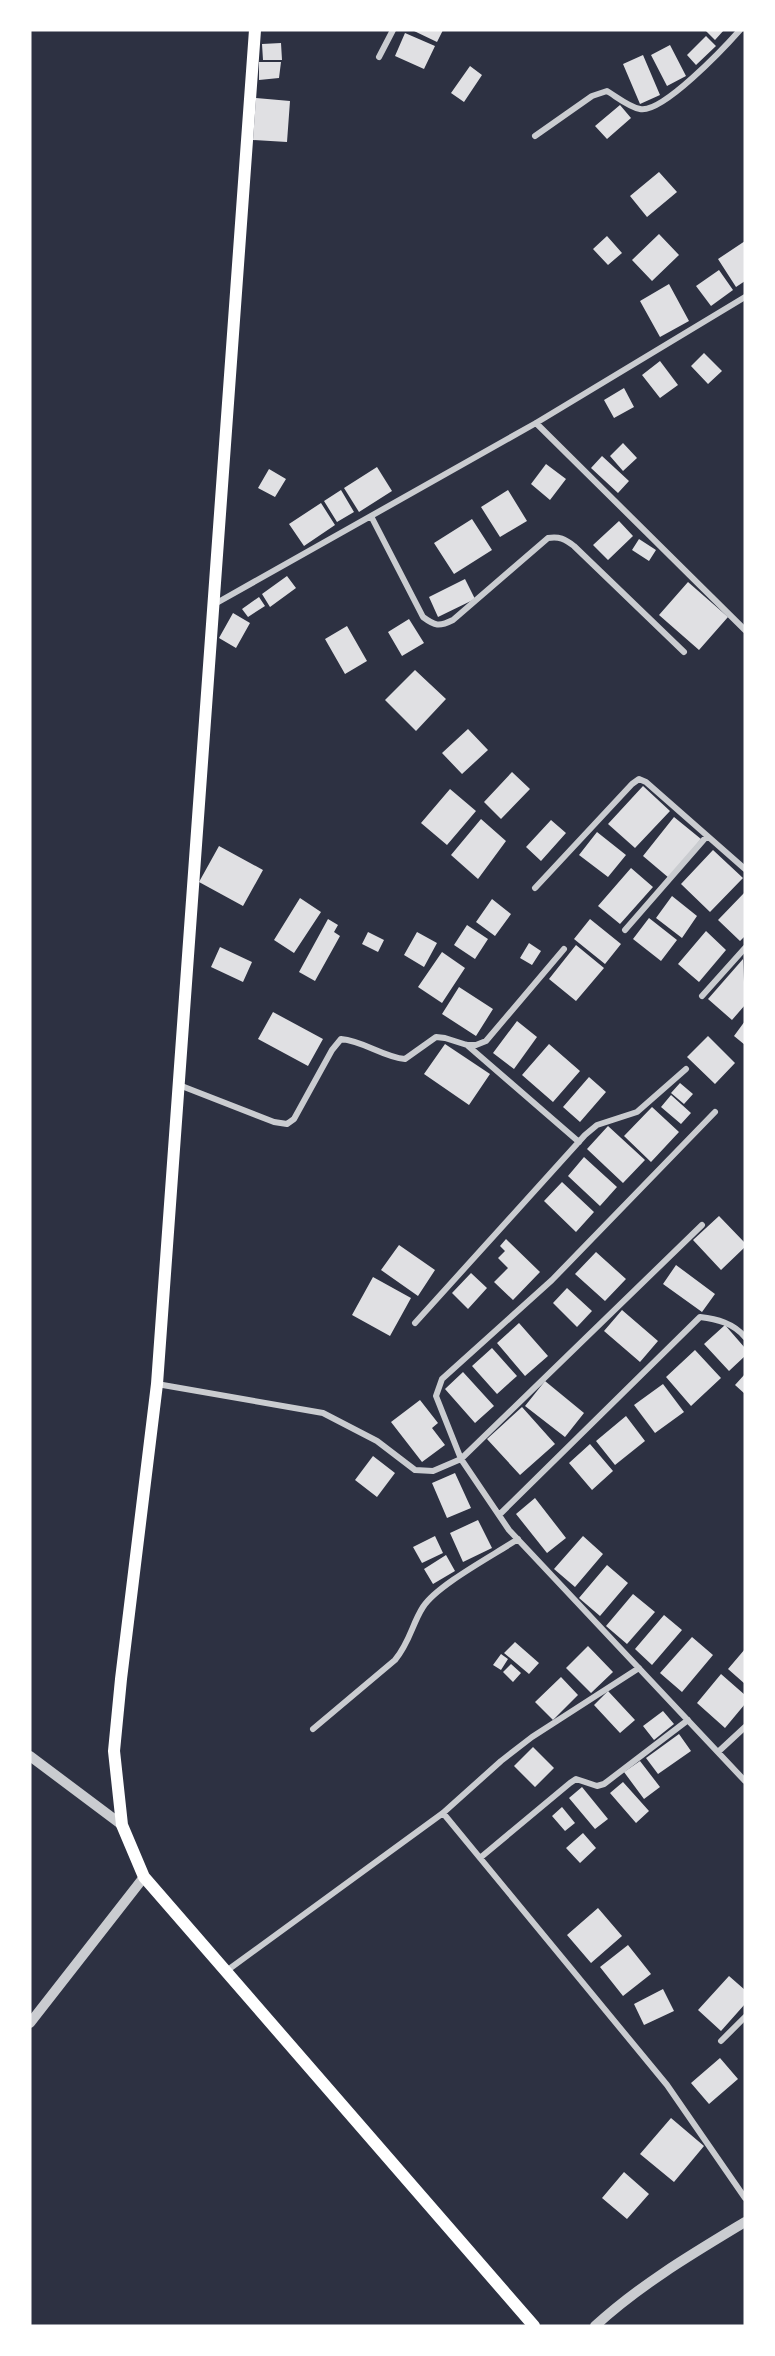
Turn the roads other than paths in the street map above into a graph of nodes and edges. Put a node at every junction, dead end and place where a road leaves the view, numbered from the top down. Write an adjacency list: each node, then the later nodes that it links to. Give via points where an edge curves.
1 (255, 30): 9 (main road)
2 (393, 30): 4 (street)
3 (740, 30): 5 (street, via 683,87 647,109 639,110 607,91 592,96)
4 (379, 57)
5 (535, 136)
6 (745, 297): 7 (street)
7 (536, 423): 8 (street); 10 (street)
8 (371, 516): 9 (street); 11 (street, via 423,617 433,625 453,620 548,538 555,537 574,546)
9 (213, 605): 21 (main road)
10 (745, 630)
11 (684, 651)
12 (707, 836): 13 (street); 14 (street, via 639,779); 15 (street)
13 (745, 869)
14 (535, 888)
15 (625, 930)
16 (745, 948): 18 (street)
17 (564, 949): 19 (street, via 486,1041)
18 (702, 996)
19 (467, 1045): 21 (street, via 436,1037 405,1059 341,1039 294,1119 287,1124); 23 (street)
20 (686, 1069): 23 (street, via 636,1112 597,1125)
21 (179, 1085): 27 (main road)
22 (715, 1112): 28 (street, via 552,1280 442,1379 436,1396)
23 (579, 1142): 25 (street)
24 (702, 1225): 28 (street)
25 (415, 1323)
26 (745, 1336): 29 (street, via 738,1328 717,1319 700,1317)
27 (157, 1384): 28 (street, via 323,1413 377,1441 415,1470 433,1471); 39 (main road, via 114,1751)
28 (461, 1459): 29 (street)
29 (499, 1515): 30 (street)
30 (518, 1539): 31 (street); 34 (street, via 435,1593 422,1608 405,1649)
31 (639, 1668): 32 (street); 38 (street, via 532,1737)
32 (688, 1720): 35 (street); 40 (street, via 604,1784 597,1786 576,1779)
33 (745, 1727): 35 (street)
34 (313, 1730)
35 (718, 1752): 37 (street)
36 (30, 1756): 39 (street)
37 (745, 1781)
38 (443, 1813): 40 (street); 42 (street)
39 (122, 1825): 41 (main road)
40 (480, 1858): 46 (street, via 667,2085)
41 (144, 1877): 42 (main road); 44 (street)
42 (225, 1972): 48 (main road)
43 (745, 2017): 45 (street)
44 (30, 2022)
45 (722, 2041)
46 (745, 2198)
47 (745, 2222): 49 (street, via 624,2300)
48 (534, 2326)
49 (595, 2326)

